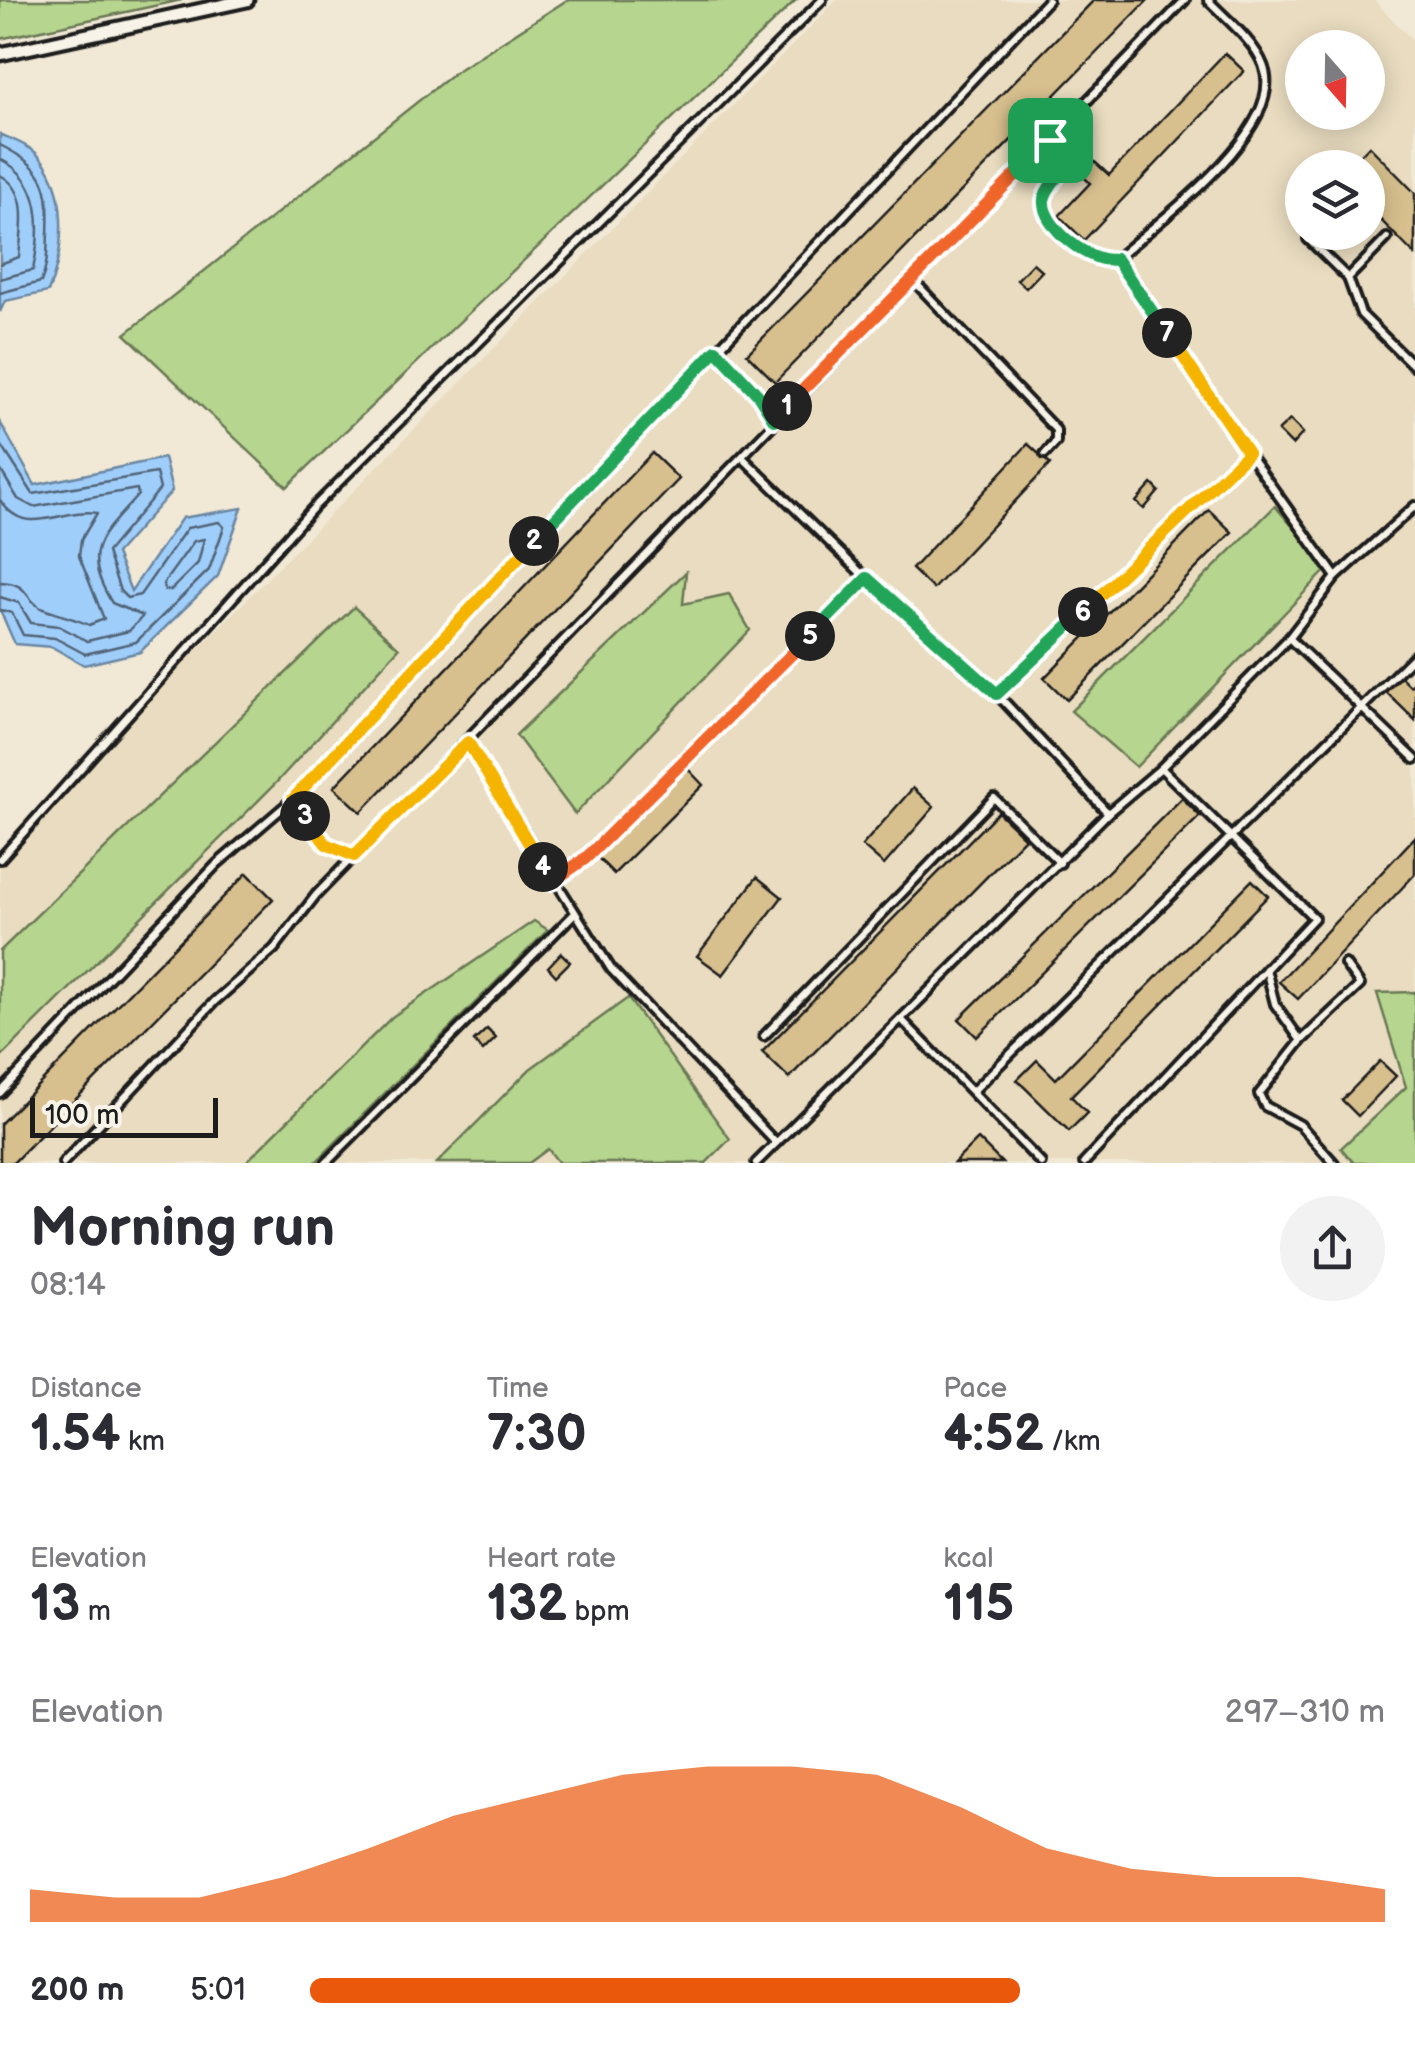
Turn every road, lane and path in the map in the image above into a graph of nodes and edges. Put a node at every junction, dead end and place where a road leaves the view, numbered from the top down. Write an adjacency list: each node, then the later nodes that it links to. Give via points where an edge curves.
1 (246, 0): 6 (street)
2 (822, 0): 33 (lane, via 314,507)
3 (1048, 0): 13 (lane)
4 (1185, 0): 7 (lane)
5 (1208, 0): 10 (lane, via 1263,63 1268,90 1234,153)
6 (0, 54)
7 (1050, 140): 10 (lane, via 1065,166 1046,194 1049,219 1084,254); 11 (lane)
8 (1387, 238): 12 (lane)
9 (1319, 250): 12 (lane)
10 (1116, 259): 16 (lane)
11 (911, 278): 15 (lane); 17 (lane, via 1056,430)
12 (1348, 278): 14 (lane, via 1360,314)
13 (716, 350): 15 (lane); 29 (lane)
14 (1415, 367)
15 (774, 420): 18 (lane)
16 (1248, 453): 21 (lane); 24 (lane)
17 (1045, 454)
18 (742, 457): 20 (lane); 26 (lane)
19 (1415, 506): 21 (lane)
20 (867, 578): 24 (lane); 35 (lane, via 586,858)
21 (1336, 578): 22 (lane)
22 (1288, 638): 25 (lane); 28 (lane)
23 (1415, 655): 25 (lane)
24 (997, 694): 30 (lane)
25 (1362, 707): 27 (lane); 31 (lane)
26 (468, 742): 32 (lane); 35 (lane)
27 (1415, 758)
28 (1161, 768): 30 (lane); 31 (lane)
29 (293, 799): 32 (lane, via 326,844); 43 (lane, via 217,864)
30 (1108, 813): 34 (lane)
31 (1229, 834): 38 (lane, via 1314,918); 42 (lane)
32 (354, 856): 45 (lane, via 274,949 215,1001)
33 (0, 859)
34 (1060, 864): 39 (lane); 40 (lane, via 994,798)
35 (552, 882): 36 (lane)
36 (573, 916): 44 (lane, via 610,969); 46 (lane)
37 (1345, 964): 41 (lane, via 1360,985)
38 (1266, 969): 41 (lane, via 1275,1004); 49 (lane)
39 (901, 1019): 42 (lane); 44 (lane)
40 (764, 1036)
41 (1302, 1041): 50 (lane, via 1259,1094)
42 (973, 1091): 48 (lane)
43 (0, 1093)
44 (776, 1143): 47 (lane)
45 (64, 1163)
46 (326, 1163)
47 (756, 1163)
48 (1040, 1163)
49 (1084, 1163)
50 (1334, 1163)

